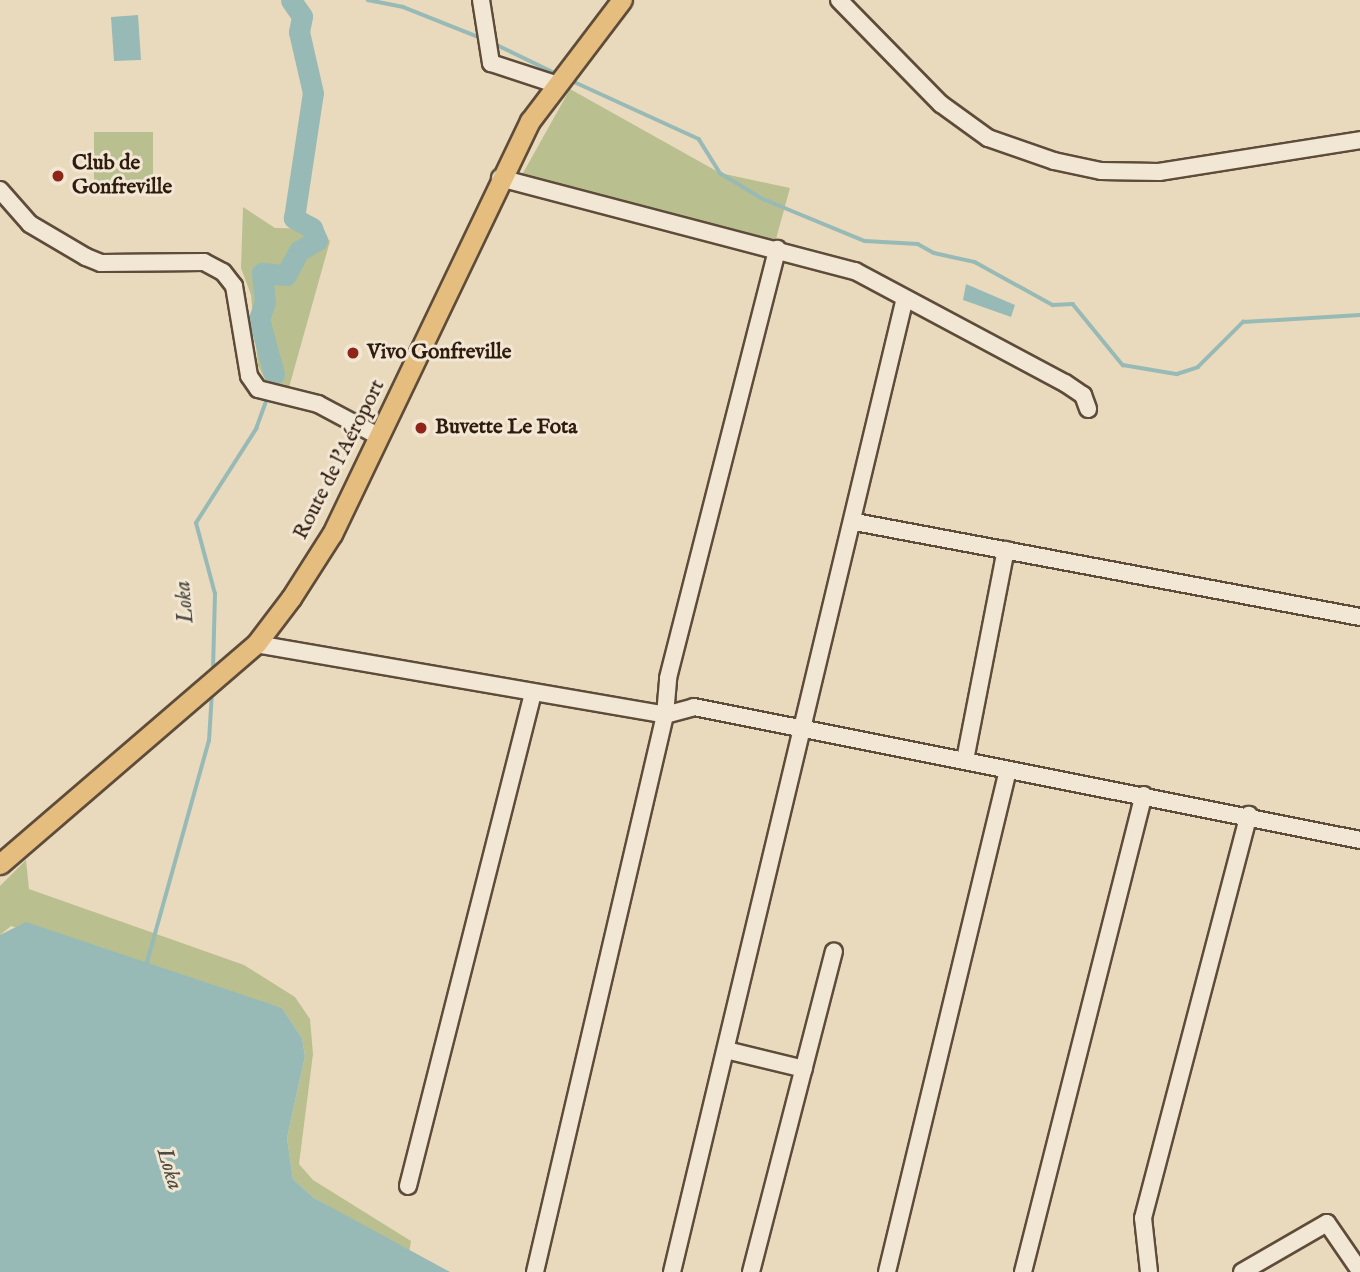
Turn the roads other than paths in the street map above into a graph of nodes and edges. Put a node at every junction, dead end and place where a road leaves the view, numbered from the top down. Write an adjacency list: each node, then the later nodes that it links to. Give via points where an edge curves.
1 (481, 0): 4 (street, via 491,62)
2 (622, 0): 4 (main road, Route de l'Aéroport)
3 (839, 0): 5 (street, via 941,104 988,138 1054,161 1101,171 1159,172)
4 (555, 84): 6 (main road, Route de l'Aéroport)
5 (1360, 140)
6 (500, 178): 8 (street); 11 (main road, Route de l'Aéroport)
7 (0, 190): 11 (street, via 30,224 101,263 204,262 223,272 234,286 249,376 258,389 318,404)
8 (777, 249): 9 (street, via 855,271); 17 (street, via 668,678)
9 (905, 298): 10 (street, via 1065,383 1083,395); 12 (street)
10 (1088, 409)
11 (380, 437): 15 (main road, Route de l'Aéroport, via 332,534)
12 (855, 522): 13 (street); 18 (street)
13 (1006, 550): 14 (street); 19 (street)
14 (1360, 617)
15 (256, 644): 16 (street); 24 (main road, Route de l'Aéroport)
16 (533, 693): 17 (street); 28 (street)
17 (665, 715): 18 (street, via 694,707); 30 (street)
18 (802, 732): 19 (street); 26 (street)
19 (965, 760): 20 (street)
20 (1008, 770): 21 (street); 33 (street)
21 (1144, 795): 22 (street); 34 (street)
22 (1250, 815): 23 (street); 35 (street, via 1143,1218)
23 (1360, 840)
24 (0, 864)
25 (834, 952): 27 (street)
26 (726, 1050): 27 (street); 31 (street)
27 (804, 1069): 32 (street)
28 (408, 1186)
29 (1360, 1270): 36 (street, via 1327,1223)
30 (534, 1272)
31 (673, 1272)
32 (751, 1272)
33 (887, 1272)
34 (1023, 1272)
35 (1149, 1272)
36 (1242, 1272)

